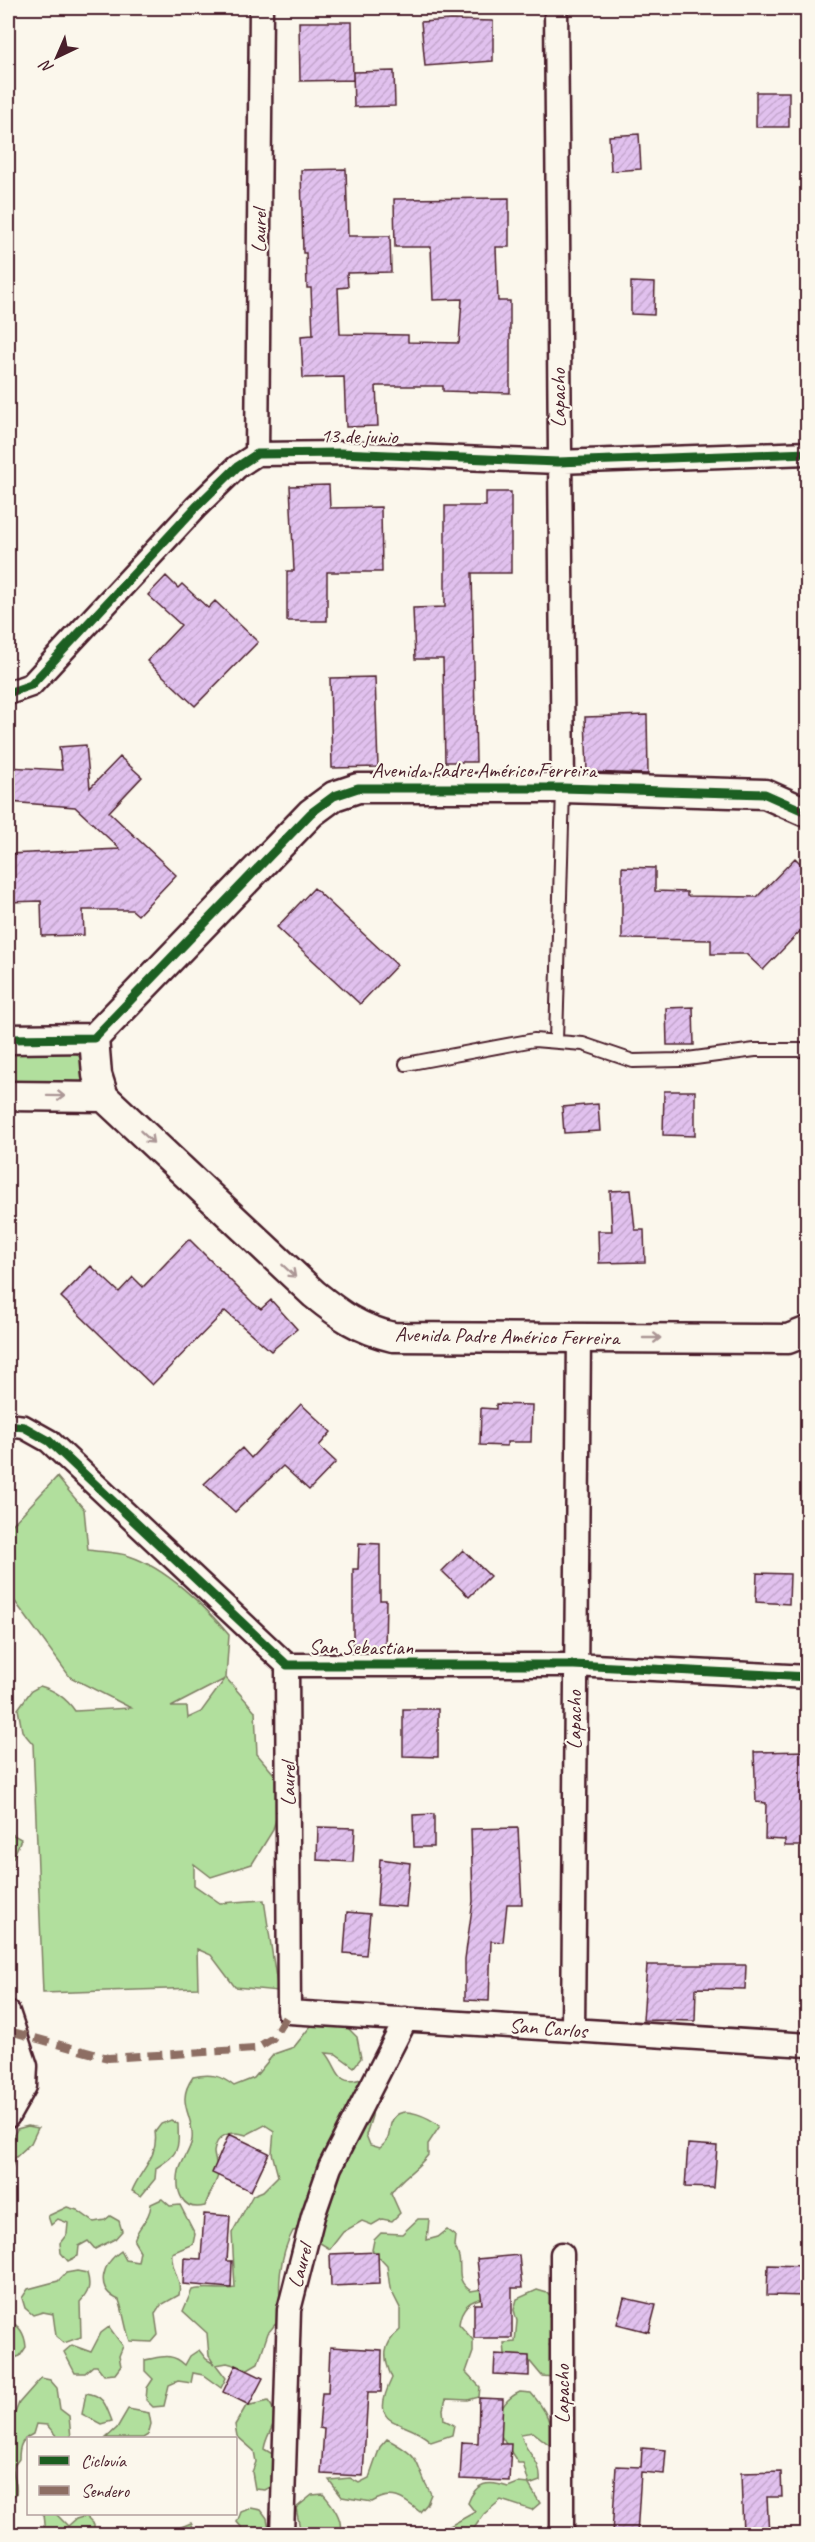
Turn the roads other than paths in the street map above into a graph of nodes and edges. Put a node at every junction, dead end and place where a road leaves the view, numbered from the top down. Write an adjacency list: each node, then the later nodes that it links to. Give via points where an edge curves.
1 (261, 8): 4 (street, Laurel)
2 (556, 8): 5 (street, Lapacho)
3 (807, 453): 5 (street, 13 de junio)
4 (257, 454): 5 (street, 13 de junio, via 340,453); 6 (street, via 237,467 196,507 31,685)
5 (558, 462): 7 (street, Lapacho)
6 (8, 693)
7 (563, 788): 8 (street, Avenida Padre Américo Ferreira, via 765,794); 9 (street, Avenida Padre Américo Ferreira, via 358,788 334,796 311,813); 11 (lane)
8 (807, 813)
9 (94, 1038): 10 (street); 15 (street, via 97,1075)
10 (8, 1039)
11 (556, 1041): 12 (lane, via 583,1044 633,1060 680,1060 754,1050); 13 (lane, via 534,1040)
12 (807, 1050)
13 (406, 1064)
14 (8, 1096): 15 (street, one-way to 15)
15 (104, 1097): 17 (street, Avenida Padre Américo Ferreira, one-way to 17, via 314,1294 367,1331 393,1337)
16 (807, 1331): 17 (street, Avenida Padre Américo Ferreira, one-way to 16, via 788,1339)
17 (579, 1338): 20 (street, Lapacho)
18 (8, 1425): 19 (street, San Sebastian, via 24,1427 49,1441)
19 (287, 1665): 20 (street, San Sebastian); 22 (street, Laurel)
20 (574, 1665): 21 (street, San Sebastian); 25 (street, Lapacho)
21 (807, 1677)
22 (289, 2012): 23 (street, San Carlos)
23 (406, 2019): 25 (street, San Carlos); 29 (street, Laurel, via 330,2167 289,2310)
24 (9, 2025): 27 (street, via 26,2066 25,2086)
25 (573, 2030): 26 (street, San Carlos)
26 (807, 2045)
27 (8, 2116)
28 (562, 2254): 30 (street, Lapacho)
29 (282, 2535)
30 (562, 2535)

